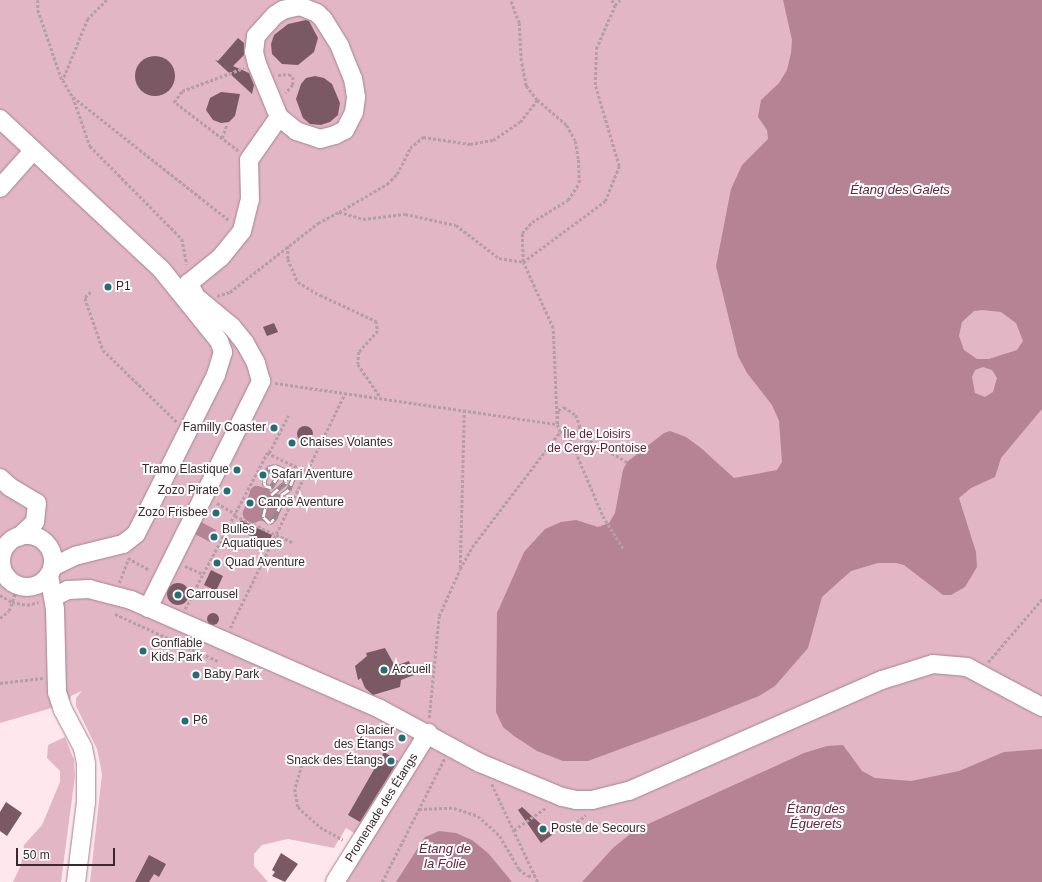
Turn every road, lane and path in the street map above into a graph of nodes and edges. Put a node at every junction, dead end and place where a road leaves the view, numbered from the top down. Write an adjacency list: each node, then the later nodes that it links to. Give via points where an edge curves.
1 (38, 0): 8 (path, via 38,10)
2 (107, 0): 8 (path, via 88,19)
3 (510, 0): 10 (path, via 519,23 521,61 526,86)
4 (612, 0): 6 (path)
5 (620, 0): 6 (path)
6 (615, 5): 21 (path, via 596,49 595,85 619,166 605,201)
7 (257, 64): 11 (street); 11 (street, via 254,45 261,28 283,10 300,6 317,13 323,19 347,63 356,97 352,119 345,130 328,138 312,138 296,131); 14 (path, via 182,91 174,102)
8 (63, 80): 9 (path)
9 (73, 97): 19 (path); 22 (path, via 90,146 182,239)
10 (537, 100): 18 (path, via 520,122 493,140 470,144 423,137 410,148 398,174 387,184); 21 (path, via 566,125 576,141 579,183 568,200 532,222 522,233 520,244)
11 (279, 117): 16 (street, via 261,139)
12 (0, 119): 15 (street)
13 (227, 124): 14 (path)
14 (222, 138): 16 (path)
15 (32, 152): 17 (street); 31 (street, via 161,269 219,341 223,352 219,368)
16 (249, 160): 19 (street, via 250,200)
17 (0, 188)
18 (339, 212): 20 (path, via 318,223); 21 (path, via 363,219 405,214 456,224 499,258)
19 (242, 230): 22 (street, via 221,257)
20 (288, 245): 24 (path, via 230,292 210,298); 27 (path, via 288,259 298,282 376,322 378,331 359,352 358,364)
21 (523, 262): 30 (path, via 554,328)
22 (192, 279): 24 (street, via 189,283)
23 (90, 292): 31 (path, via 86,298 103,350 180,425)
24 (196, 297): 25 (street, via 232,327 245,343 256,363)
25 (261, 381): 26 (path); 41 (street)
26 (345, 393): 27 (path); 38 (path)
27 (381, 398): 28 (path)
28 (464, 411): 30 (path); 49 (path)
29 (288, 416): 35 (path)
30 (557, 424): 32 (path); 33 (path, via 558,410 570,408 580,426)
31 (189, 430): 51 (street, via 133,538 119,546 69,558)
32 (560, 432): 34 (path); 49 (path, via 472,547)
33 (577, 433): 34 (path); 37 (path)
34 (570, 438): 46 (path, via 603,516)
35 (269, 453): 38 (path); 42 (path, via 262,460)
36 (184, 462): 39 (path)
37 (627, 462)
38 (306, 471): 43 (path)
39 (204, 473)
40 (0, 478): 44 (street, via 37,503 35,522)
41 (204, 497): 42 (path); 48 (street)
42 (235, 515): 43 (path); 52 (path, via 232,516)
43 (276, 535): 45 (path); 62 (path)
44 (10, 539): 50 (street, via 1,556); 51 (street, via 34,536 46,544 51,553)
45 (292, 542)
46 (624, 550)
47 (128, 559): 55 (path)
48 (171, 559): 52 (path); 58 (street)
49 (460, 569): 68 (path, via 439,616 431,675)
50 (2, 570): 53 (street)
51 (50, 571): 53 (street, via 39,584); 57 (street)
52 (203, 574): 61 (path)
53 (20, 591): 54 (path); 57 (street); 57 (path, via 27,605); 60 (path, via 8,611)
54 (0, 594)
55 (114, 594): 57 (street, via 74,589); 58 (street)
56 (1042, 599): 64 (path)
57 (53, 602): 65 (street)
58 (148, 608): 61 (street)
59 (115, 614): 63 (path)
60 (0, 618)
61 (179, 622): 62 (street)
62 (223, 642): 68 (street, via 380,709)
63 (218, 661)
64 (979, 673): 67 (street, via 1016,696); 72 (street, via 955,664 922,666 882,680 629,791 592,800)
65 (56, 678): 66 (path); 77 (street, via 63,710 80,742 86,764 86,802)
66 (0, 683)
67 (1042, 707)
68 (428, 733): 69 (street); 79 (street, Promenade des Étangs)
69 (450, 746): 70 (street); 73 (path)
70 (480, 763): 72 (street); 74 (path)
71 (302, 766): 75 (path, via 295,789 298,807 320,827)
72 (562, 797): 74 (path)
73 (419, 809): 76 (path, via 454,808 478,816 500,836 519,869 528,876); 80 (path)
74 (514, 830): 76 (path)
75 (349, 839): 78 (street, Promenade des Étangs)
76 (534, 875): 81 (path)
77 (76, 882)
78 (323, 882)
79 (335, 882)
80 (382, 882)
81 (538, 882)

